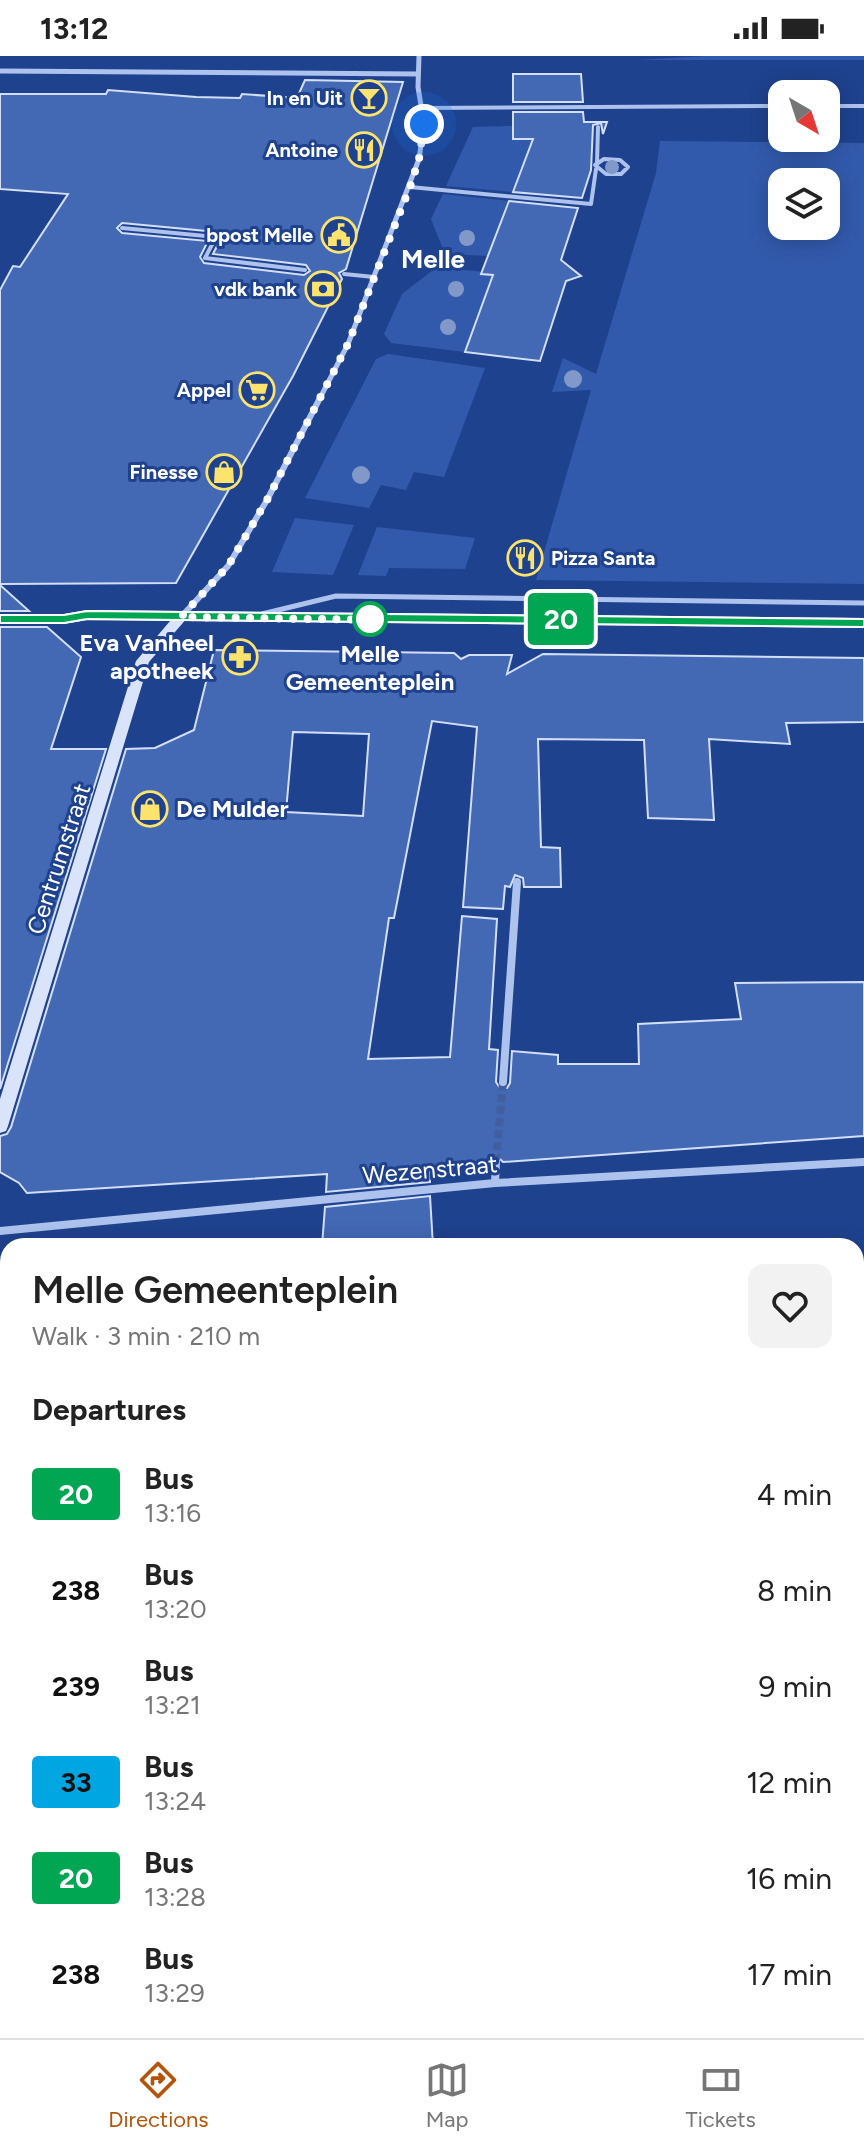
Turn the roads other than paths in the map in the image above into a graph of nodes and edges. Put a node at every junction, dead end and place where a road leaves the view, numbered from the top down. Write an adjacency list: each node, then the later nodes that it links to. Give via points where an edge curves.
1 (419, 56): 3 (street)
2 (0, 71): 3 (street)
3 (418, 74): 7 (street)
4 (768, 106): 7 (lane)
5 (840, 106): 6 (lane)
6 (864, 106)
7 (421, 108): 10 (street, via 423,141)
8 (598, 127): 9 (lane)
9 (596, 166): 9 (lane, via 611,175 628,167 615,159); 10 (lane, via 591,204)
10 (410, 187): 14 (street)
11 (122, 228): 12 (lane, via 216,237 205,258)
12 (305, 270)
13 (344, 274): 14 (lane)
14 (374, 277): 16 (street, via 348,344 267,500 228,566)
15 (864, 603): 17 (lane, via 336,596)
16 (181, 617): 17 (main road); 18 (main road); 22 (main road, Centrumstraat, via 143,661)
17 (246, 617): 19 (main road)
18 (0, 619)
19 (864, 623)
20 (517, 882): 21 (street)
21 (503, 1082)
22 (0, 1126)
23 (496, 1162): 25 (street)
24 (864, 1162): 25 (street, Wezenstraat)
25 (495, 1183): 26 (street, Wezenstraat)
26 (0, 1231)

